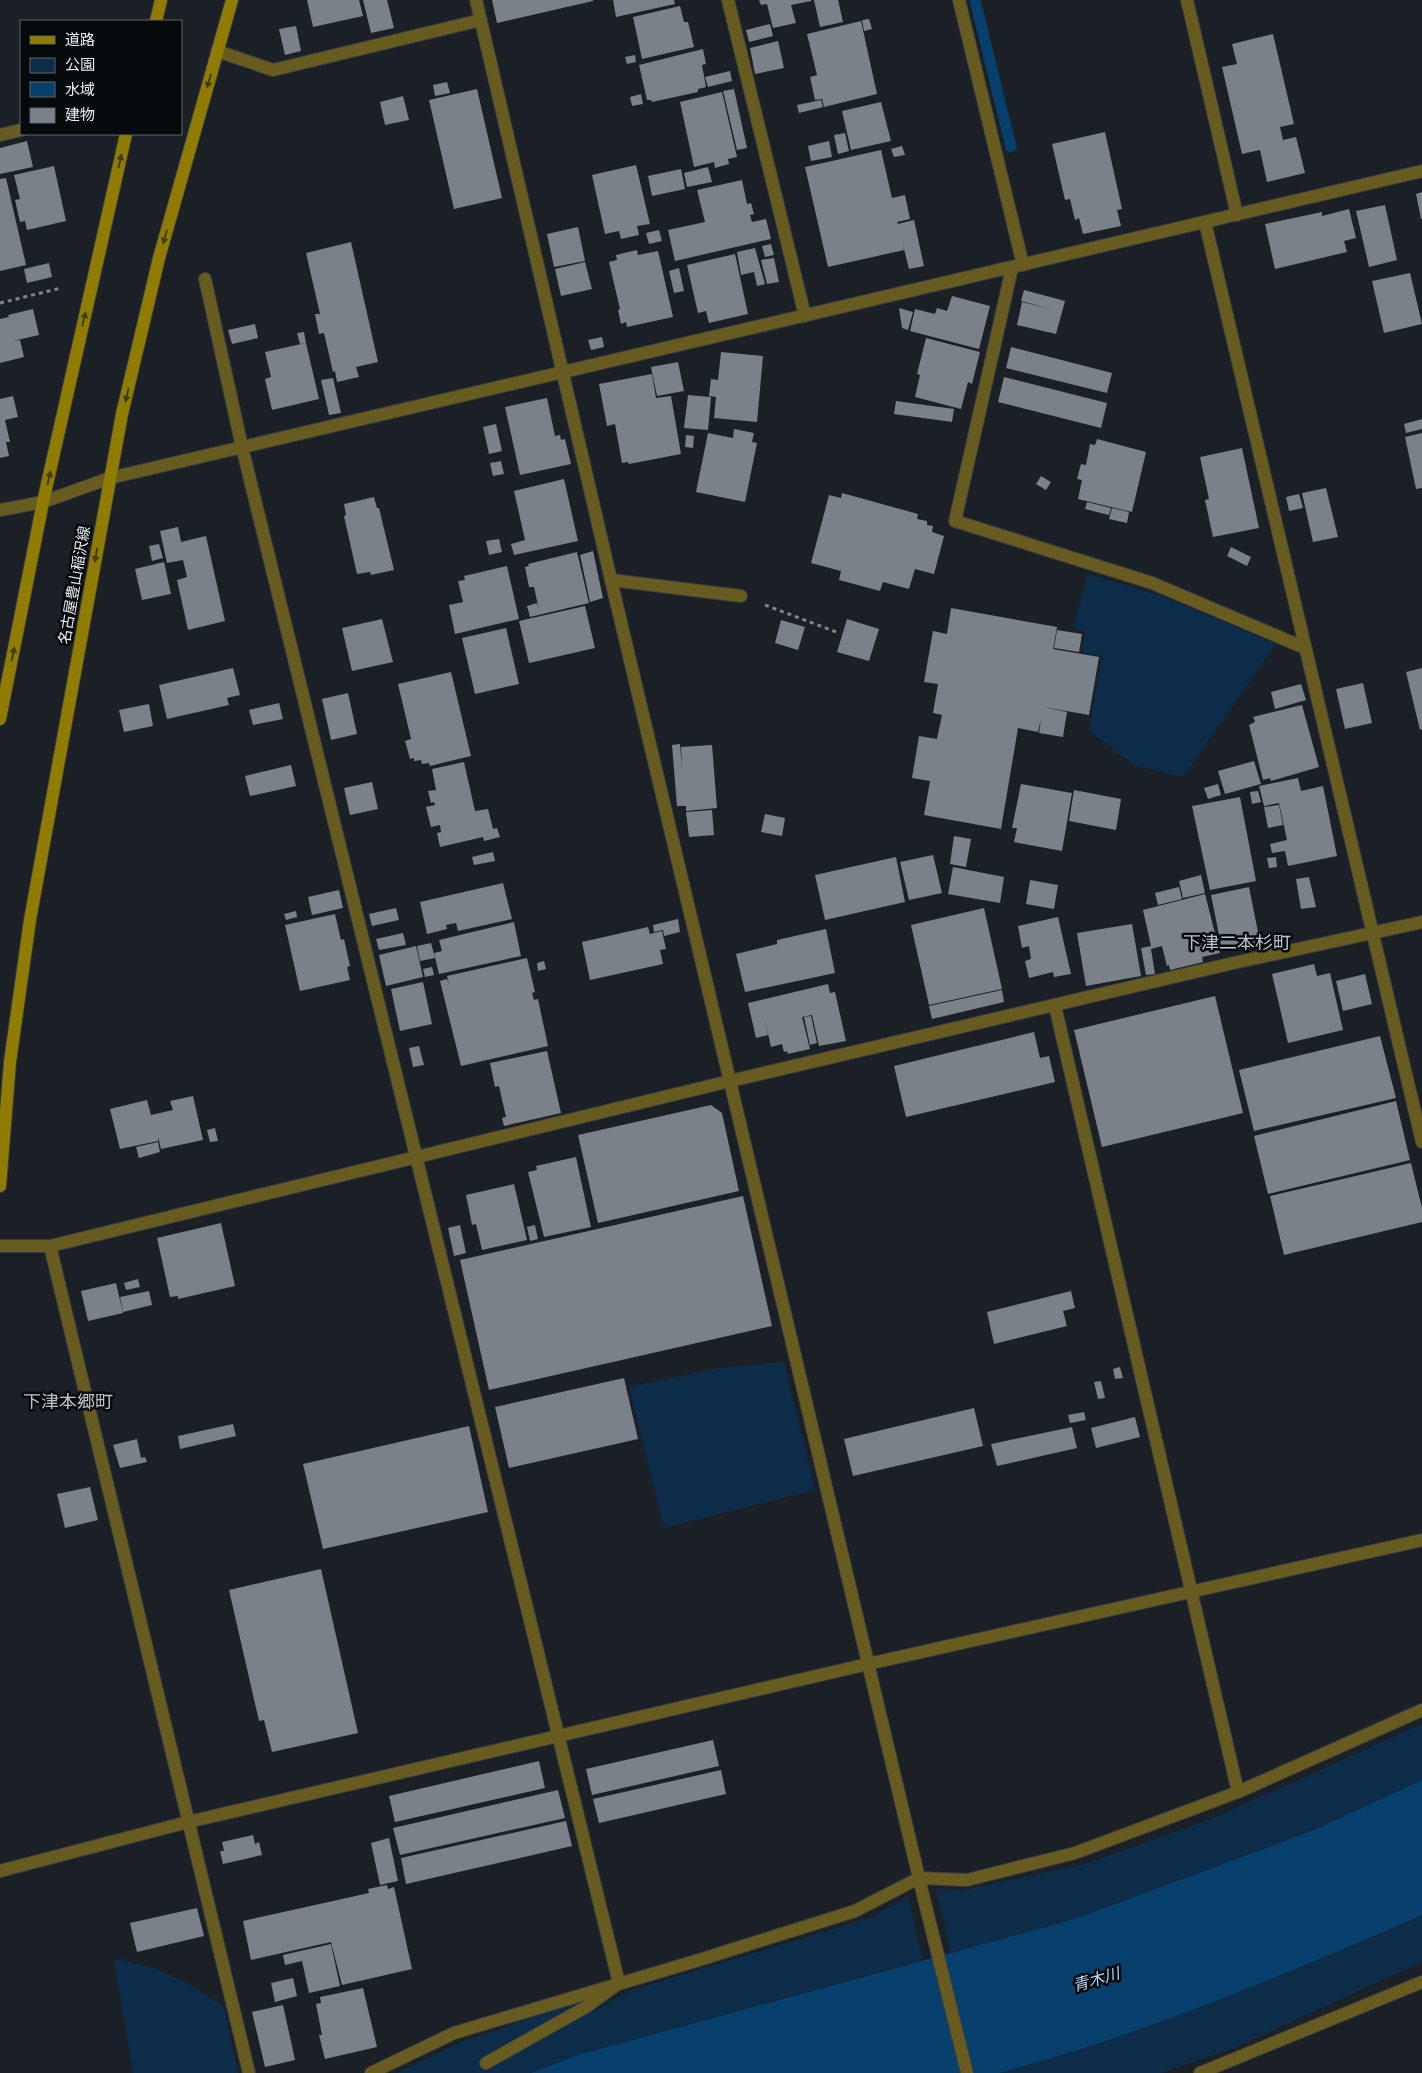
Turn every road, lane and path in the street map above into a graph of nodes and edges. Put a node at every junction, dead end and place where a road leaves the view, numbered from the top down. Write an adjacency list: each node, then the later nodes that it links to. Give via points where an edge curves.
1 (162, 0): 7 (main road)
2 (232, 0): 9 (main road, 名古屋豊山稲沢線)
3 (476, 0): 8 (street)
4 (728, 0): 20 (street)
5 (959, 0): 16 (street)
6 (1187, 0): 14 (street)
7 (156, 20)
8 (481, 20): 9 (street, via 273,70); 21 (street)
9 (218, 51): 23 (main road, 名古屋豊山稲沢線, one-way to 23, via 159,258)
10 (20, 130): 11 (street)
11 (0, 135)
12 (126, 135): 24 (main road, one-way to 12)
13 (1422, 171): 14 (street)
14 (1237, 215): 15 (street)
15 (1204, 222): 16 (street); 29 (street)
16 (1017, 266): 20 (street); 29 (street, via 955,521 1152,583)
17 (205, 279): 22 (street)
18 (61, 288): 19 (path)
19 (0, 303)
20 (805, 316): 21 (street)
21 (562, 372): 22 (street); 26 (street)
22 (242, 447): 23 (street); 36 (street)
23 (110, 478): 24 (street); 37 (main road, 名古屋豊山稲沢線, one-way to 37, via 30,920 10,1062)
24 (43, 502): 25 (street); 30 (main road, one-way to 24)
25 (0, 510)
26 (611, 580): 27 (street); 34 (street)
27 (741, 596): 28 (path)
28 (840, 633)
29 (1305, 648): 32 (street)
30 (0, 719)
31 (1422, 922): 32 (street)
32 (1372, 933): 33 (street); 35 (street)
33 (1055, 1006): 34 (street); 41 (street)
34 (730, 1082): 36 (street); 42 (street)
35 (1422, 1142)
36 (416, 1158): 39 (street); 44 (street)
37 (0, 1186)
38 (0, 1246): 39 (street)
39 (50, 1246): 46 (street)
40 (1422, 1540): 41 (street)
41 (1192, 1591): 42 (street); 45 (street)
42 (868, 1664): 44 (street); 48 (street)
43 (1422, 1710): 45 (street)
44 (558, 1736): 46 (street); 50 (street)
45 (1238, 1792): 48 (street, via 1075,1854 966,1880)
46 (188, 1822): 47 (street); 52 (street)
47 (0, 1871)
48 (919, 1878): 50 (street, via 855,1911); 54 (street)
49 (1422, 1982): 55 (street)
50 (619, 1983): 51 (street, via 586,2007); 53 (street, via 454,2033)
51 (486, 2063)
52 (249, 2073)
53 (371, 2073)
54 (967, 2073)
55 (1200, 2073)

